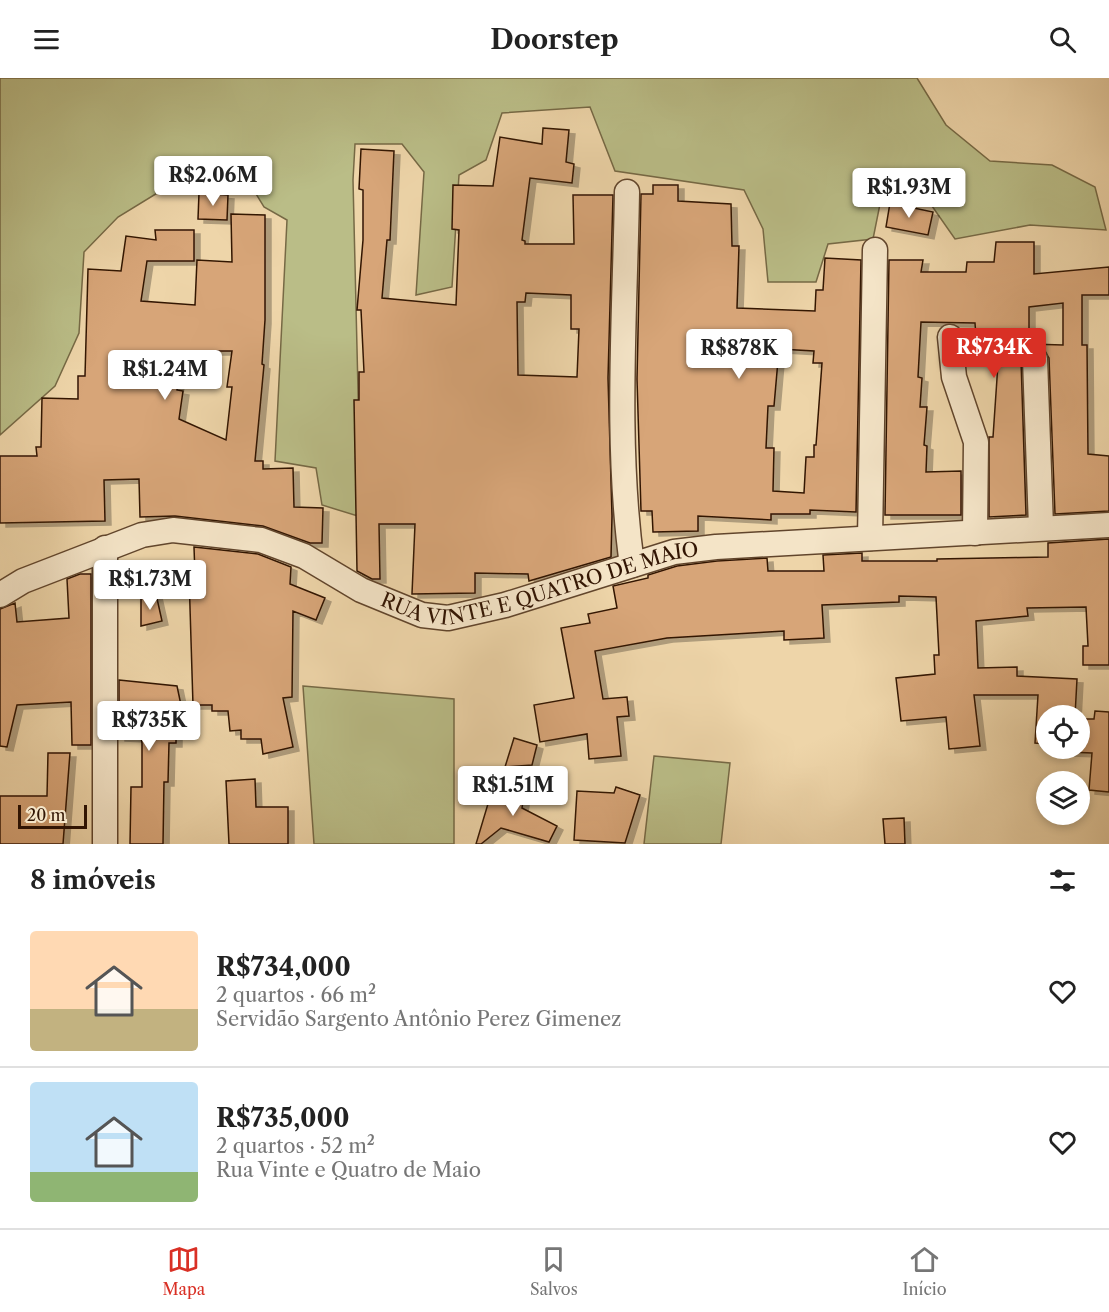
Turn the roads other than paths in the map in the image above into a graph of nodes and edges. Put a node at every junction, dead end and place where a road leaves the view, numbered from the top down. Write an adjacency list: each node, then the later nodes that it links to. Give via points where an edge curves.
1 (627, 192): 10 (street, via 625,517)
2 (875, 250): 8 (street)
3 (950, 338): 7 (street, via 954,378 976,441)
4 (1035, 359): 6 (street)
5 (1109, 525): 6 (street, RUA VINTE E QUATRO DE MAIO)
6 (1041, 527): 7 (street, RUA VINTE E QUATRO DE MAIO)
7 (975, 533): 8 (street, RUA VINTE E QUATRO DE MAIO)
8 (870, 538): 10 (street, RUA VINTE E QUATRO DE MAIO, via 716,546 674,552)
9 (105, 548): 10 (street, RUA VINTE E QUATRO DE MAIO, via 142,535 173,530 261,540 304,556 370,594 422,615 448,618 505,605); 11 (street, RUA VINTE E QUATRO DE MAIO, via 23,580); 12 (street)
10 (632, 565)
11 (0, 595)
12 (105, 844)

